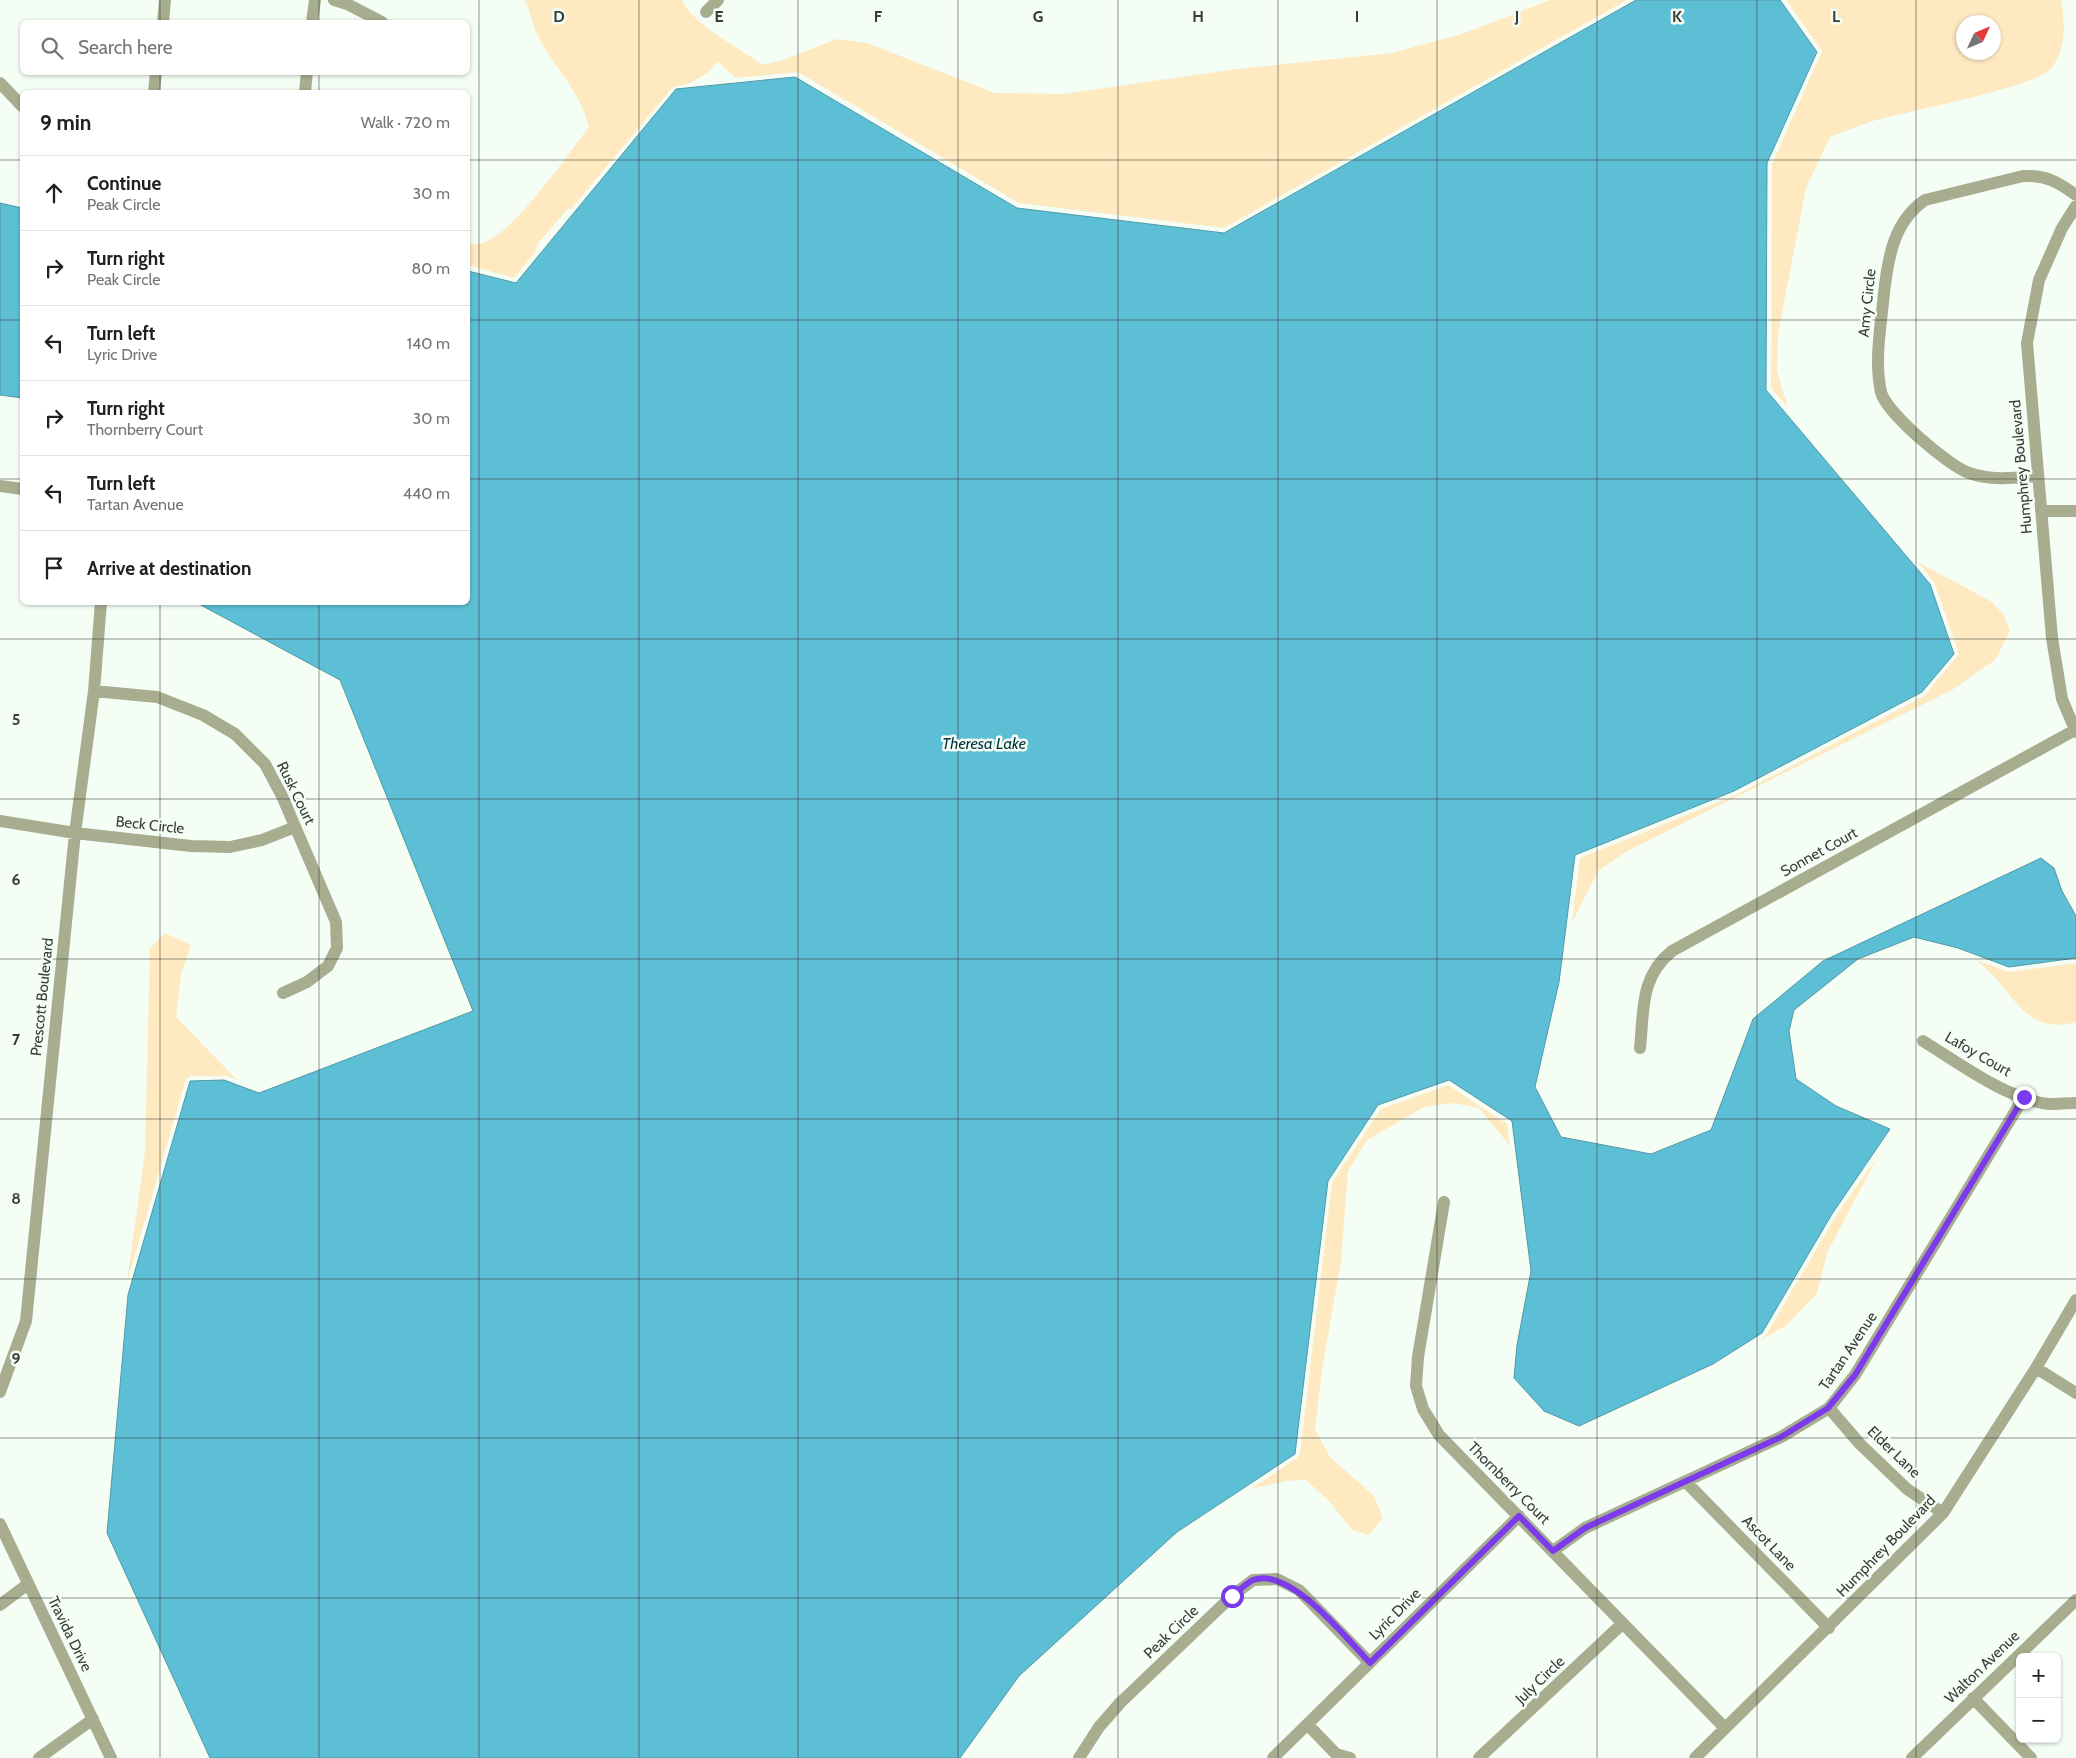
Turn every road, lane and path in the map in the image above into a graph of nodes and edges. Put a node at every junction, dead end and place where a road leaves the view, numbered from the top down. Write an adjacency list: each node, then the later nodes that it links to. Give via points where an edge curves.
1 (165, 0): 6 (street)
2 (315, 0): 7 (street)
3 (334, 0): 8 (street)
4 (718, 0): 5 (street)
5 (706, 12)
6 (162, 20)
7 (312, 20)
8 (378, 20)
9 (156, 75): 12 (street)
10 (307, 75): 13 (street)
11 (0, 83): 14 (street)
12 (154, 90)
13 (305, 90)
14 (20, 104)
15 (2076, 195): 17 (street, Amy Circle, via 2054,179 2039,175 1925,200 1911,209 1901,223 1886,267 1878,355 1882,394 1899,418 1942,457 1968,473 1996,479)
16 (2076, 206): 17 (street, Humphrey Boulevard, via 2038,280 2027,342)
17 (2037, 476): 20 (street, Humphrey Boulevard)
18 (0, 486): 19 (street)
19 (20, 489)
20 (2040, 511): 21 (street); 24 (street, Humphrey Boulevard, via 2056,666 2062,699)
21 (2076, 511)
22 (101, 605): 23 (street, Prescott Boulevard)
23 (94, 690): 26 (street, Rusk Court, via 158,697 203,715 235,734 265,764); 27 (street, Prescott Boulevard)
24 (2076, 731): 30 (street, Sonnet Court, via 1672,951 1651,975 1646,989)
25 (0, 822): 27 (street, Beck Circle)
26 (295, 827): 27 (street, Beck Circle, via 262,840 230,847 191,846); 28 (street, Rusk Court, via 336,922 337,948 328,966 307,982)
27 (75, 833): 36 (street, Prescott Boulevard, via 26,1321)
28 (283, 993)
29 (1923, 1041): 31 (street, Lafoy Court, via 1992,1084)
30 (1640, 1048)
31 (2024, 1097): 32 (street, Lafoy Court, via 2047,1104); 38 (street, Tartan Avenue, via 1855,1375)
32 (2076, 1103)
33 (1444, 1202): 41 (street, Thornberry Court, via 1416,1386 1423,1409 1439,1435)
34 (2076, 1300): 35 (street, Humphrey Boulevard)
35 (2036, 1368): 37 (street); 40 (street, Humphrey Boulevard)
36 (0, 1392)
37 (2076, 1394)
38 (1828, 1408): 39 (street, Tartan Avenue, via 1781,1437); 40 (street, Elder Lane, via 1907,1489)
39 (1686, 1482): 43 (street, Tartan Avenue, via 1585,1528); 48 (street, Ascot Lane)
40 (1943, 1513): 48 (street, Humphrey Boulevard)
41 (1519, 1516): 43 (street, Thornberry Court); 49 (street, Lyric Drive)
42 (0, 1524): 44 (street, Travida Drive)
43 (1553, 1551): 47 (street, Thornberry Court)
44 (28, 1584): 46 (street); 51 (street, Travida Drive)
45 (2076, 1600): 50 (street, Walton Avenue)
46 (0, 1605)
47 (1622, 1624): 53 (street, Thornberry Court); 59 (street, July Circle)
48 (1829, 1628): 53 (street, Humphrey Boulevard)
49 (1370, 1663): 52 (street, Lyric Drive); 56 (street, Peak Circle, via 1299,1590 1277,1579 1253,1580 1232,1596 1120,1703)
50 (1973, 1698): 61 (street, Walton Avenue); 62 (street)
51 (93, 1719): 54 (street); 55 (street, Travida Drive)
52 (1308, 1726): 57 (street, Lyric Drive); 58 (street, via 1336,1754)
53 (1725, 1728): 60 (street, Humphrey Boulevard)
54 (39, 1758)
55 (111, 1758)
56 (1079, 1758)
57 (1274, 1758)
58 (1350, 1758)
59 (1479, 1758)
60 (1695, 1758)
61 (1912, 1758)
62 (2031, 1758)

